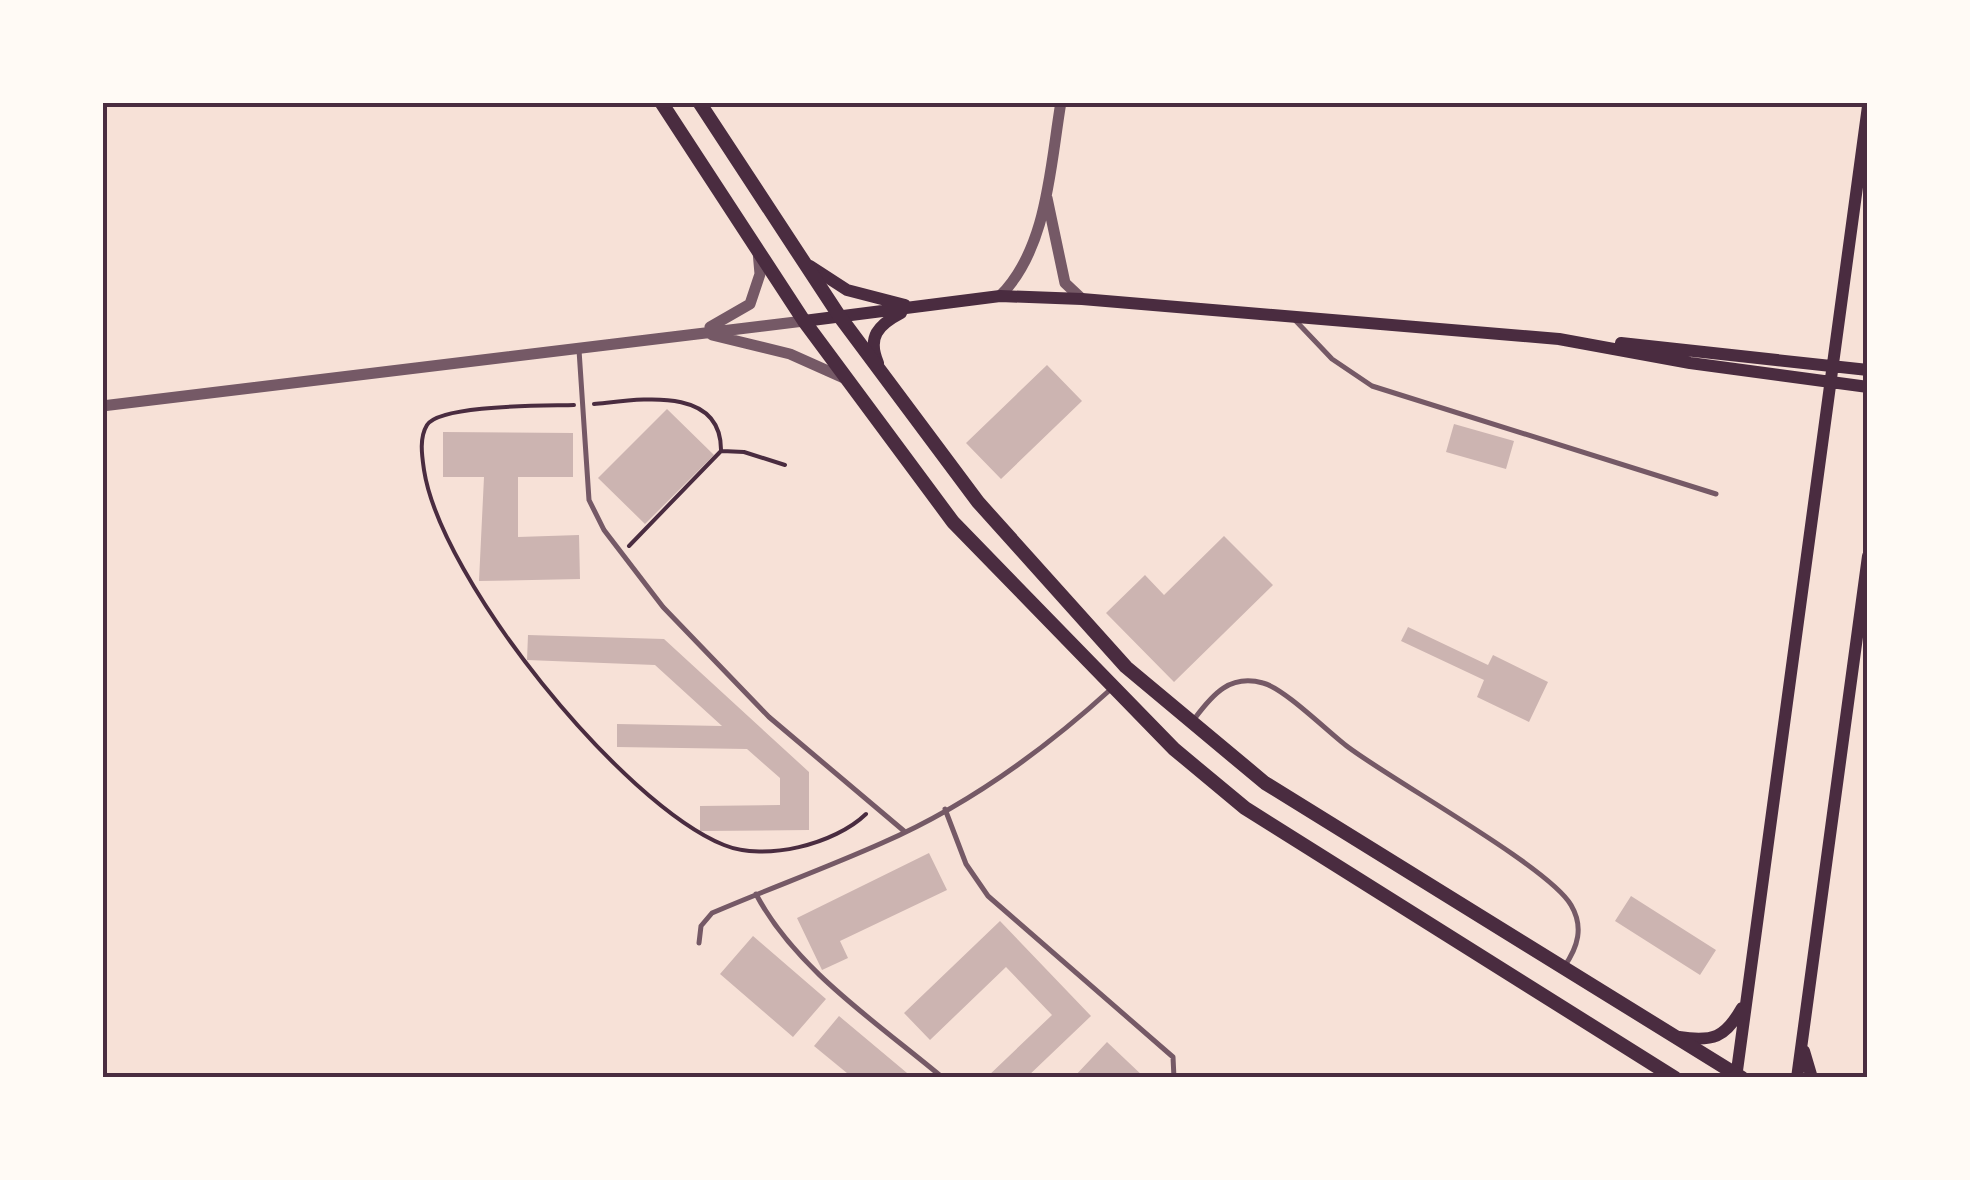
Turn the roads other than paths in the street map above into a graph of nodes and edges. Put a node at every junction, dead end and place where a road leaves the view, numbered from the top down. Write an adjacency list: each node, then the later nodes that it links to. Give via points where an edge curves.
1 (661, 102): 6 (main road)
2 (699, 102): 7 (main road)
3 (1061, 102): 5 (street)
4 (1868, 106): 17 (main road)
5 (1046, 190): 8 (street, via 1024,261); 9 (street, via 1065,283)
6 (758, 251): 13 (main road); 14 (street, via 760,274 750,304)
7 (802, 260): 10 (main road, via 847,290); 11 (main road)
8 (1000, 296): 9 (main road); 10 (main road)
9 (1082, 300): 12 (main road)
10 (918, 307): 11 (main road); 19 (main road, via 877,330 872,347)
11 (840, 317): 13 (main road); 19 (main road)
12 (1292, 317): 15 (main road); 24 (lane, via 1332,359 1372,386)
13 (804, 321): 14 (street); 20 (main road)
14 (698, 332): 16 (street); 20 (street, via 790,354)
15 (1559, 339): 17 (main road); 21 (main road)
16 (579, 350): 23 (street); 29 (lane, via 590,500 622,554 769,717)
17 (1833, 366): 18 (main road); 21 (main road)
18 (1868, 370)
19 (885, 377): 27 (main road, via 978,502 1126,667)
20 (848, 380): 26 (main road, via 953,522)
21 (1830, 382): 22 (main road); 33 (main road)
22 (1868, 387)
23 (102, 406)
24 (1716, 494)
25 (1868, 556): 35 (main road)
26 (1112, 689): 28 (lane, via 1059,736); 36 (main road, via 1245,808)
27 (1190, 725): 32 (main road, via 1265,783); 32 (lane, via 1220,688 1240,680 1266,683 1387,776 1569,900 1580,921)
28 (945, 808): 29 (lane); 39 (lane, via 966,864 988,896 1164,1048 1173,1057)
29 (904, 832): 30 (lane)
30 (756, 894): 31 (lane, via 712,914); 38 (lane, via 773,925 825,977)
31 (699, 942)
32 (1564, 968): 34 (main road)
33 (1746, 1002): 34 (main road, via 1728,1033 1708,1042); 37 (main road)
34 (1677, 1036): 37 (main road)
35 (1802, 1043): 41 (main road); 42 (main road)
36 (1660, 1072): 40 (main road)
37 (1738, 1076)
38 (943, 1078)
39 (1174, 1078)
40 (1675, 1078)
41 (1797, 1078)
42 (1812, 1078)

